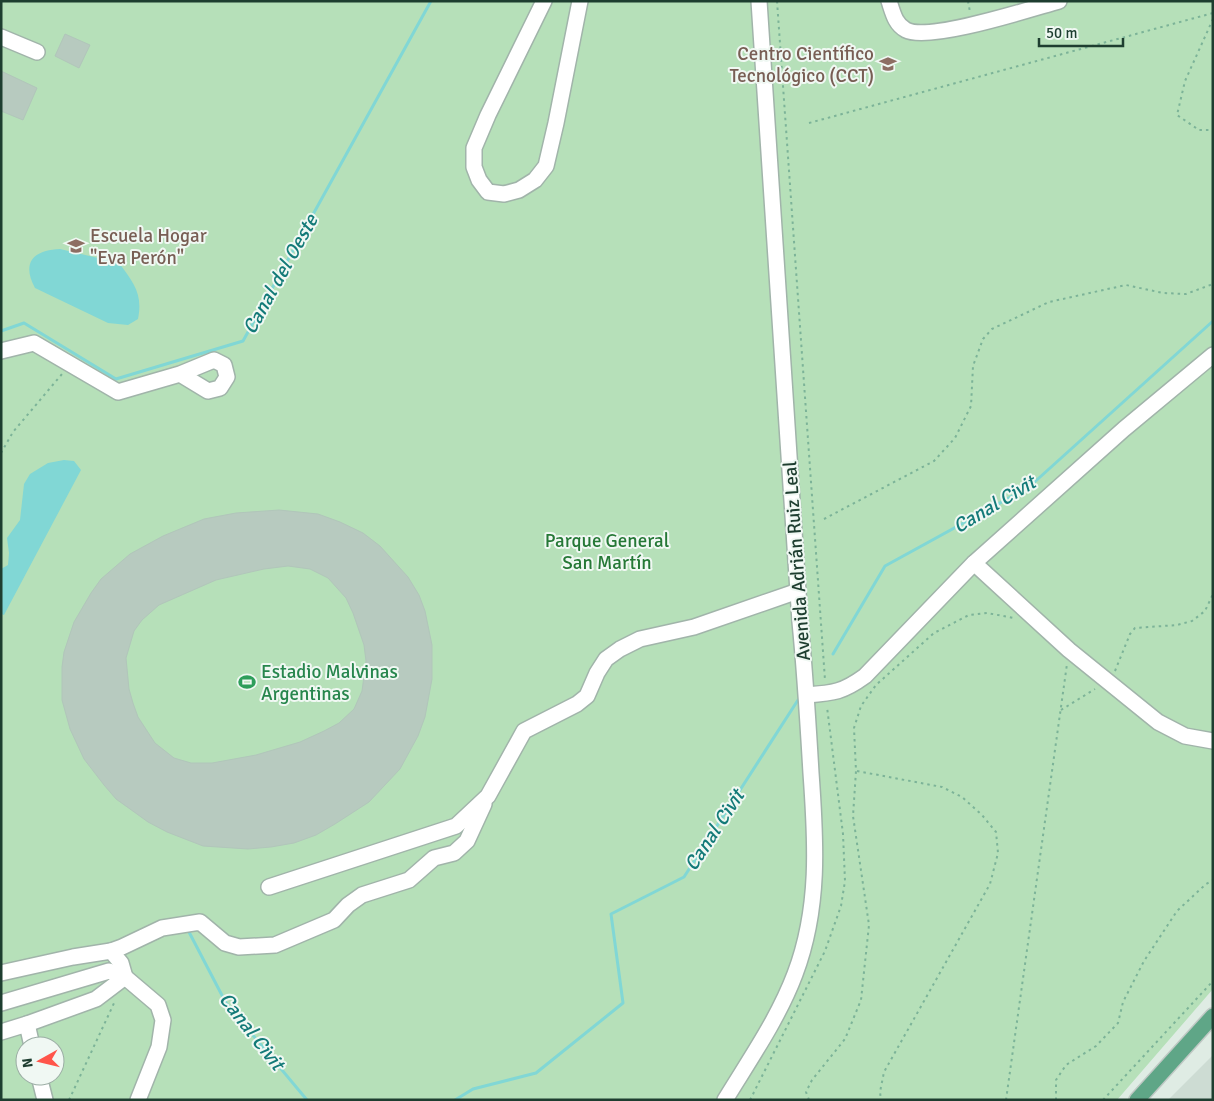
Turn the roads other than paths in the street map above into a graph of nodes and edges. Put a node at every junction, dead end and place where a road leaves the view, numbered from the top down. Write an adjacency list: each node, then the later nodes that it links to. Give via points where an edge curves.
1 (544, 1): 2 (street, via 474,148 474,167 488,192 504,194 519,190 535,180 546,166)
2 (580, 1)
3 (760, 1): 12 (street, Avenida Adrián Ruiz Leal)
4 (889, 1): 5 (street, via 901,26 908,31 930,33)
5 (1059, 1)
6 (1, 37): 7 (street)
7 (37, 52)
8 (1, 350): 10 (street, via 34,343 118,392)
9 (1213, 355): 11 (street, via 1124,429)
10 (180, 374)
11 (974, 563): 13 (street, via 865,676 834,693); 14 (street, via 1069,650 1158,722 1185,736)
12 (798, 591): 13 (street, Avenida Adrián Ruiz Leal); 15 (street, via 694,627 640,639 620,648 596,673 588,696 524,731)
13 (807, 695): 28 (street, Avenida Adrián Ruiz Leal, via 815,878 809,931 795,975 773,1023)
14 (1213, 741)
15 (488, 796): 16 (street, via 456,826); 17 (street, via 466,841 454,853 434,858 409,880 362,895 348,904 334,920 275,945 238,947 225,943 200,922 162,928)
16 (269, 887)
17 (111, 951): 18 (street); 19 (street, via 121,963)
18 (1, 973)
19 (125, 976): 20 (street, via 109,971); 22 (street, via 96,999); 27 (street, via 158,1005 162,1020 160,1047)
20 (1, 1003)
21 (1213, 1016): 29 (main road)
22 (27, 1024): 23 (street); 24 (street)
23 (1, 1032)
24 (30, 1036)
25 (42, 1086): 26 (street)
26 (45, 1100)
27 (138, 1100)
28 (725, 1100)
29 (1137, 1100)

